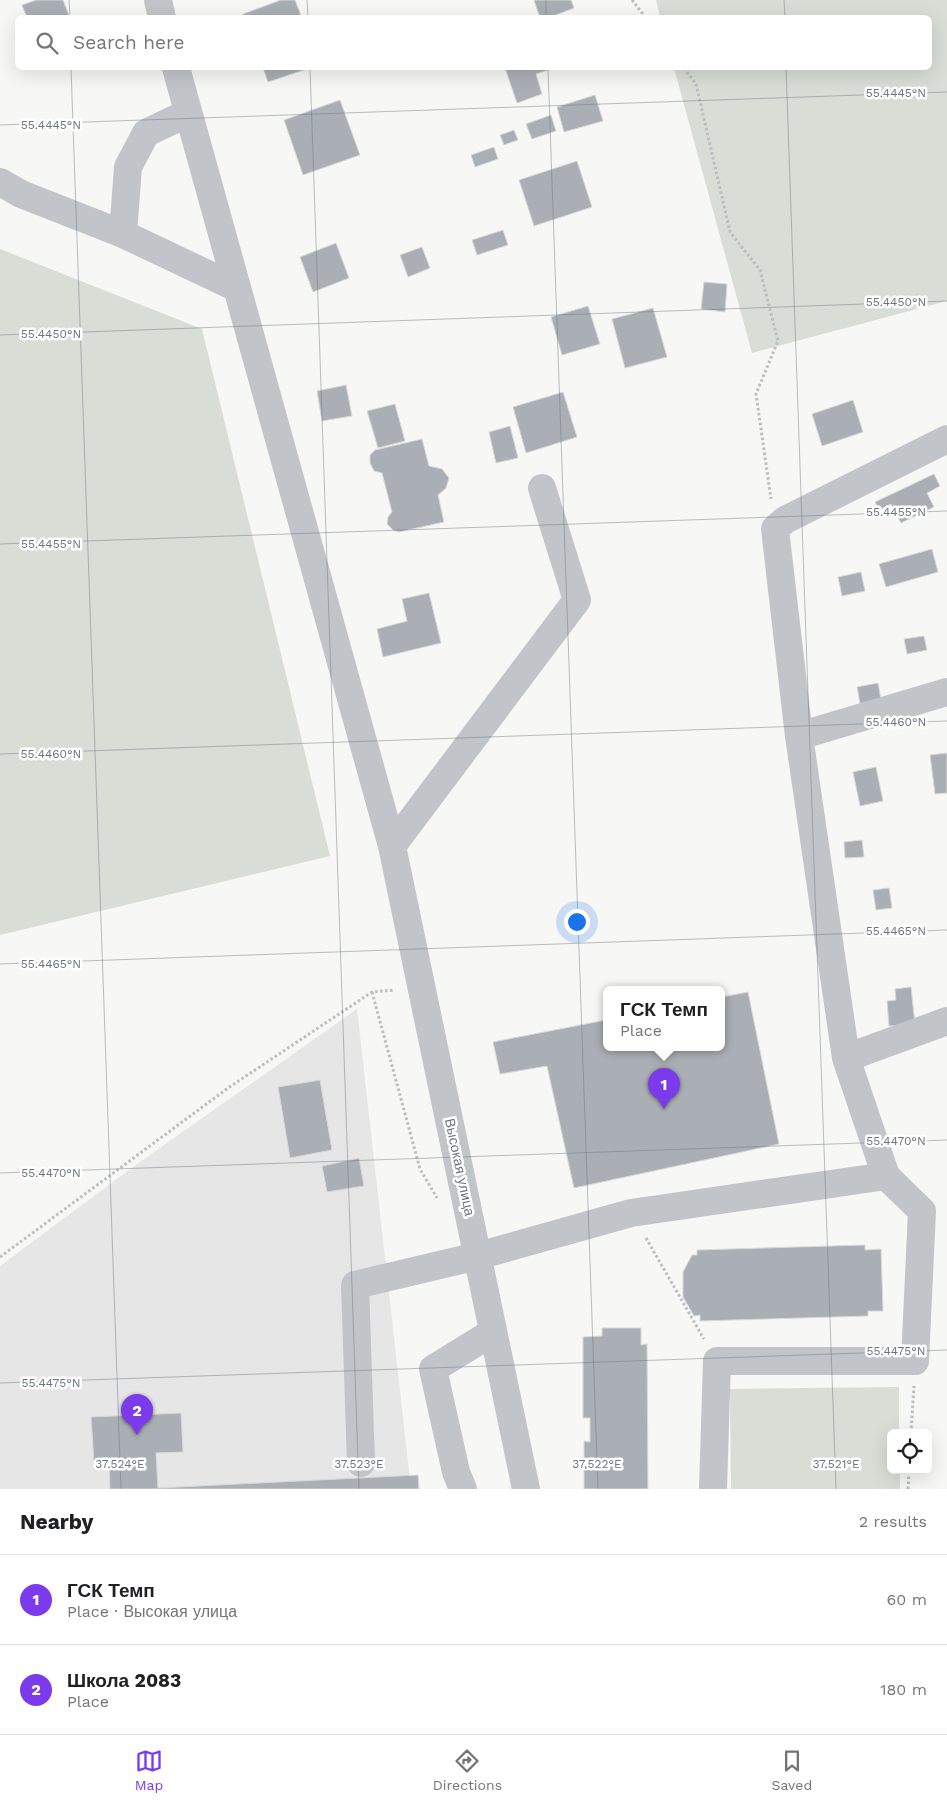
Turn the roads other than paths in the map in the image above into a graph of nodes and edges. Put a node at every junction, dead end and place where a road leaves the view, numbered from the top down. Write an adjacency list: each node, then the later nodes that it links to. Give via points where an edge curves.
1 (158, 0): 2 (street)
2 (161, 15)
3 (177, 70): 4 (street, Высокая улица)
4 (188, 113): 6 (street, via 146,133 128,167); 7 (street, Высокая улица)
5 (0, 182): 6 (street, via 21,194)
6 (123, 234): 7 (street)
7 (238, 288): 12 (street, Высокая улица)
8 (947, 439): 11 (street, via 785,520 775,529)
9 (542, 488): 12 (street, via 577,600)
10 (947, 692): 11 (street)
11 (799, 736): 14 (street)
12 (392, 846): 16 (street, Высокая улица)
13 (947, 1021): 14 (street)
14 (846, 1058): 15 (street)
15 (886, 1176): 16 (street, via 631,1213); 21 (street, via 922,1211 915,1361 717,1361)
16 (478, 1256): 17 (street, Высокая улица); 18 (street, via 355,1285)
17 (494, 1332): 19 (street, via 433,1370 456,1472); 20 (street, Высокая улица)
18 (362, 1463)
19 (463, 1489)
20 (526, 1489)
21 (713, 1489)

